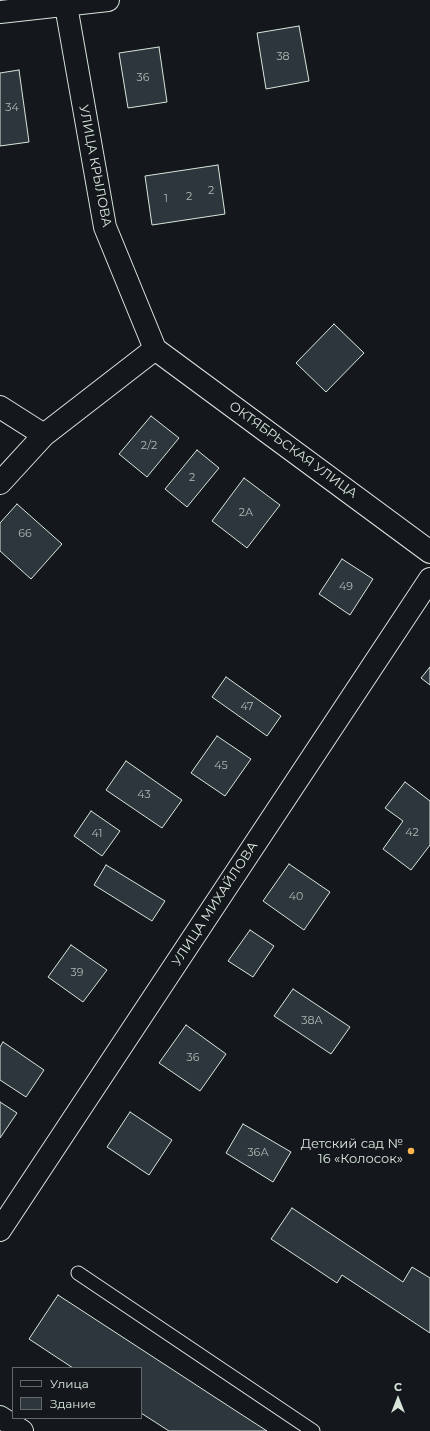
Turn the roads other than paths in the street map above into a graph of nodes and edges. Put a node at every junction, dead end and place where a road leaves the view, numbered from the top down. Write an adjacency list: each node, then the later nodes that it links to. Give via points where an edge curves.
1 (108, 0): 2 (street)
2 (66, 3): 3 (street); 4 (street, УЛИЦА КРЫЛОВА, via 105,227)
3 (0, 12)
4 (155, 349): 6 (street); 8 (street, ОКТЯБРЬСКАЯ УЛИЦА)
5 (0, 408): 6 (street)
6 (44, 435): 7 (street)
7 (0, 483)
8 (430, 552)
9 (430, 579): 10 (street, УЛИЦА МИХАЙЛОВА)
10 (0, 1230)
11 (78, 1273): 14 (lane)
12 (0, 1417): 13 (street)
13 (22, 1431)
14 (313, 1431)

